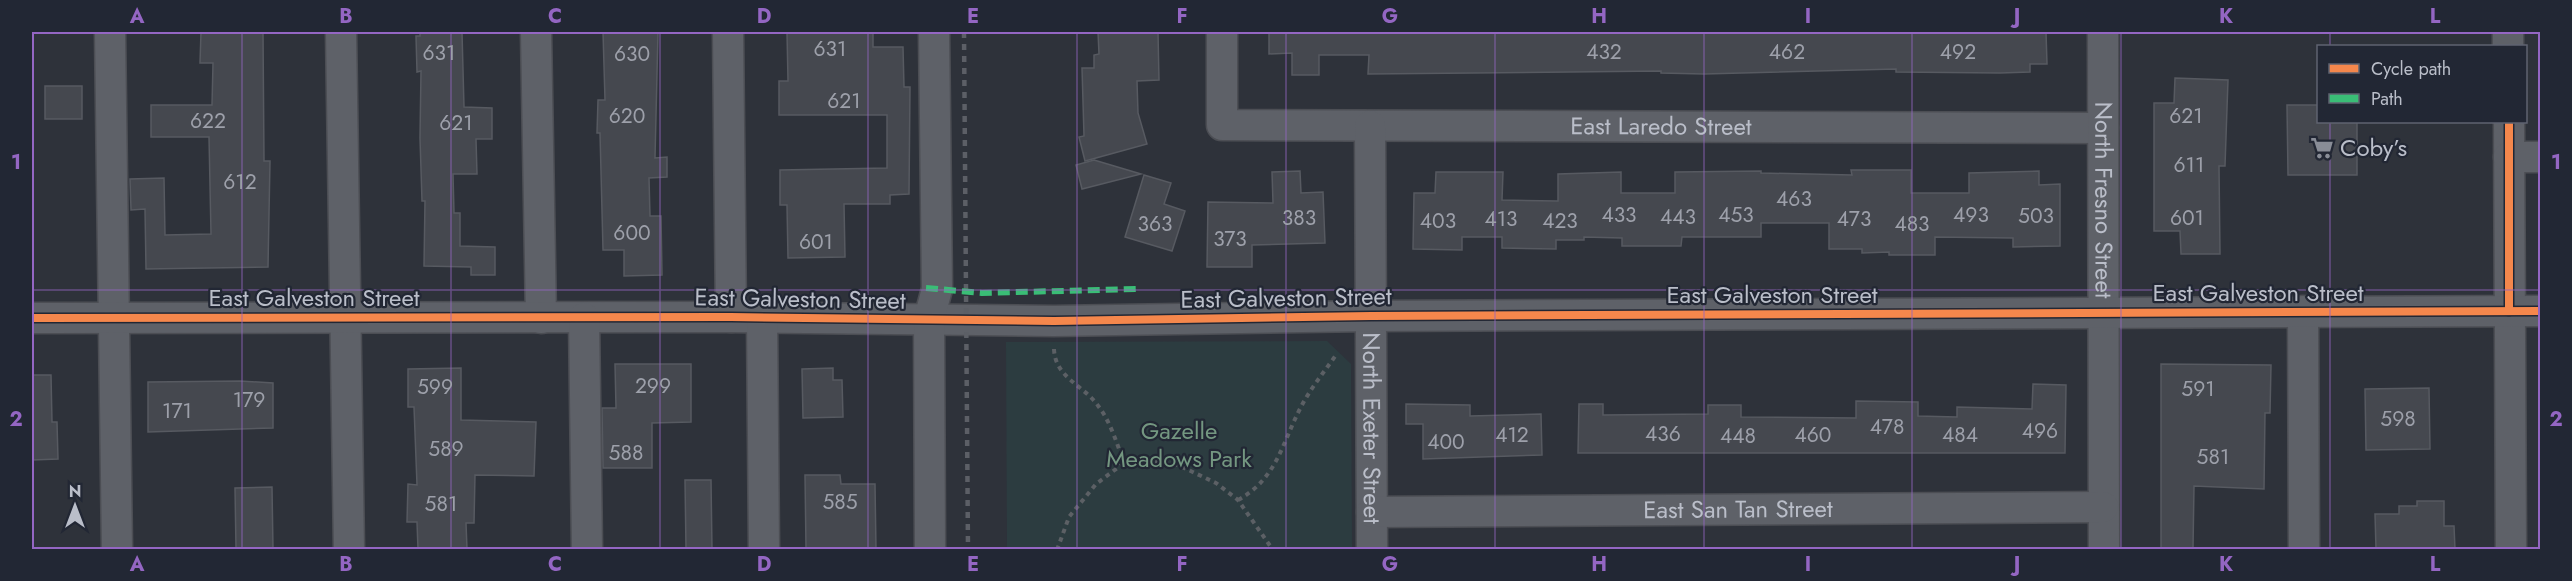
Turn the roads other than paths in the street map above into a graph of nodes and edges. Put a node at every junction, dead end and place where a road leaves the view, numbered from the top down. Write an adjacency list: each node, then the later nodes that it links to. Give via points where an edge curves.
1 (110, 32): 18 (street)
2 (341, 32): 21 (street)
3 (536, 32): 22 (street)
4 (728, 32): 19 (street)
5 (934, 32): 25 (street, via 937,289)
6 (1222, 32): 9 (street, East Laredo Street, via 1222,125)
7 (2103, 32): 10 (street, North Fresno Street)
8 (2509, 123): 11 (street)
9 (1370, 126): 10 (street, East Laredo Street); 17 (street, North Exeter Street)
10 (2103, 128): 16 (street, North Fresno Street)
11 (2509, 157): 12 (street); 14 (street)
12 (2541, 157)
13 (2303, 311): 14 (street, East Galveston Street); 16 (street, East Galveston Street); 35 (street)
14 (2509, 311): 15 (street, East Galveston Street); 36 (street)
15 (2541, 311)
16 (2104, 314): 17 (street, East Galveston Street); 26 (street, North Fresno Street)
17 (1371, 316): 25 (street, East Galveston Street); 27 (street, North Exeter Street)
18 (114, 317): 20 (street, East Galveston Street); 21 (street, East Galveston Street); 28 (street)
19 (731, 317): 23 (street, East Galveston Street); 24 (street, East Galveston Street)
20 (32, 318)
21 (345, 318): 22 (street, East Galveston Street); 29 (street)
22 (541, 318): 23 (street, East Galveston Street)
23 (584, 318): 30 (street)
24 (762, 318): 25 (street, East Galveston Street); 31 (street)
25 (929, 320): 32 (street)
26 (2103, 507): 27 (street, East San Tan Street); 34 (street, North Fresno Street)
27 (1372, 512): 33 (street, North Exeter Street)
28 (117, 549)
29 (349, 549)
30 (587, 549)
31 (764, 549)
32 (930, 549)
33 (1372, 549)
34 (2104, 549)
35 (2304, 549)
36 (2511, 549)

